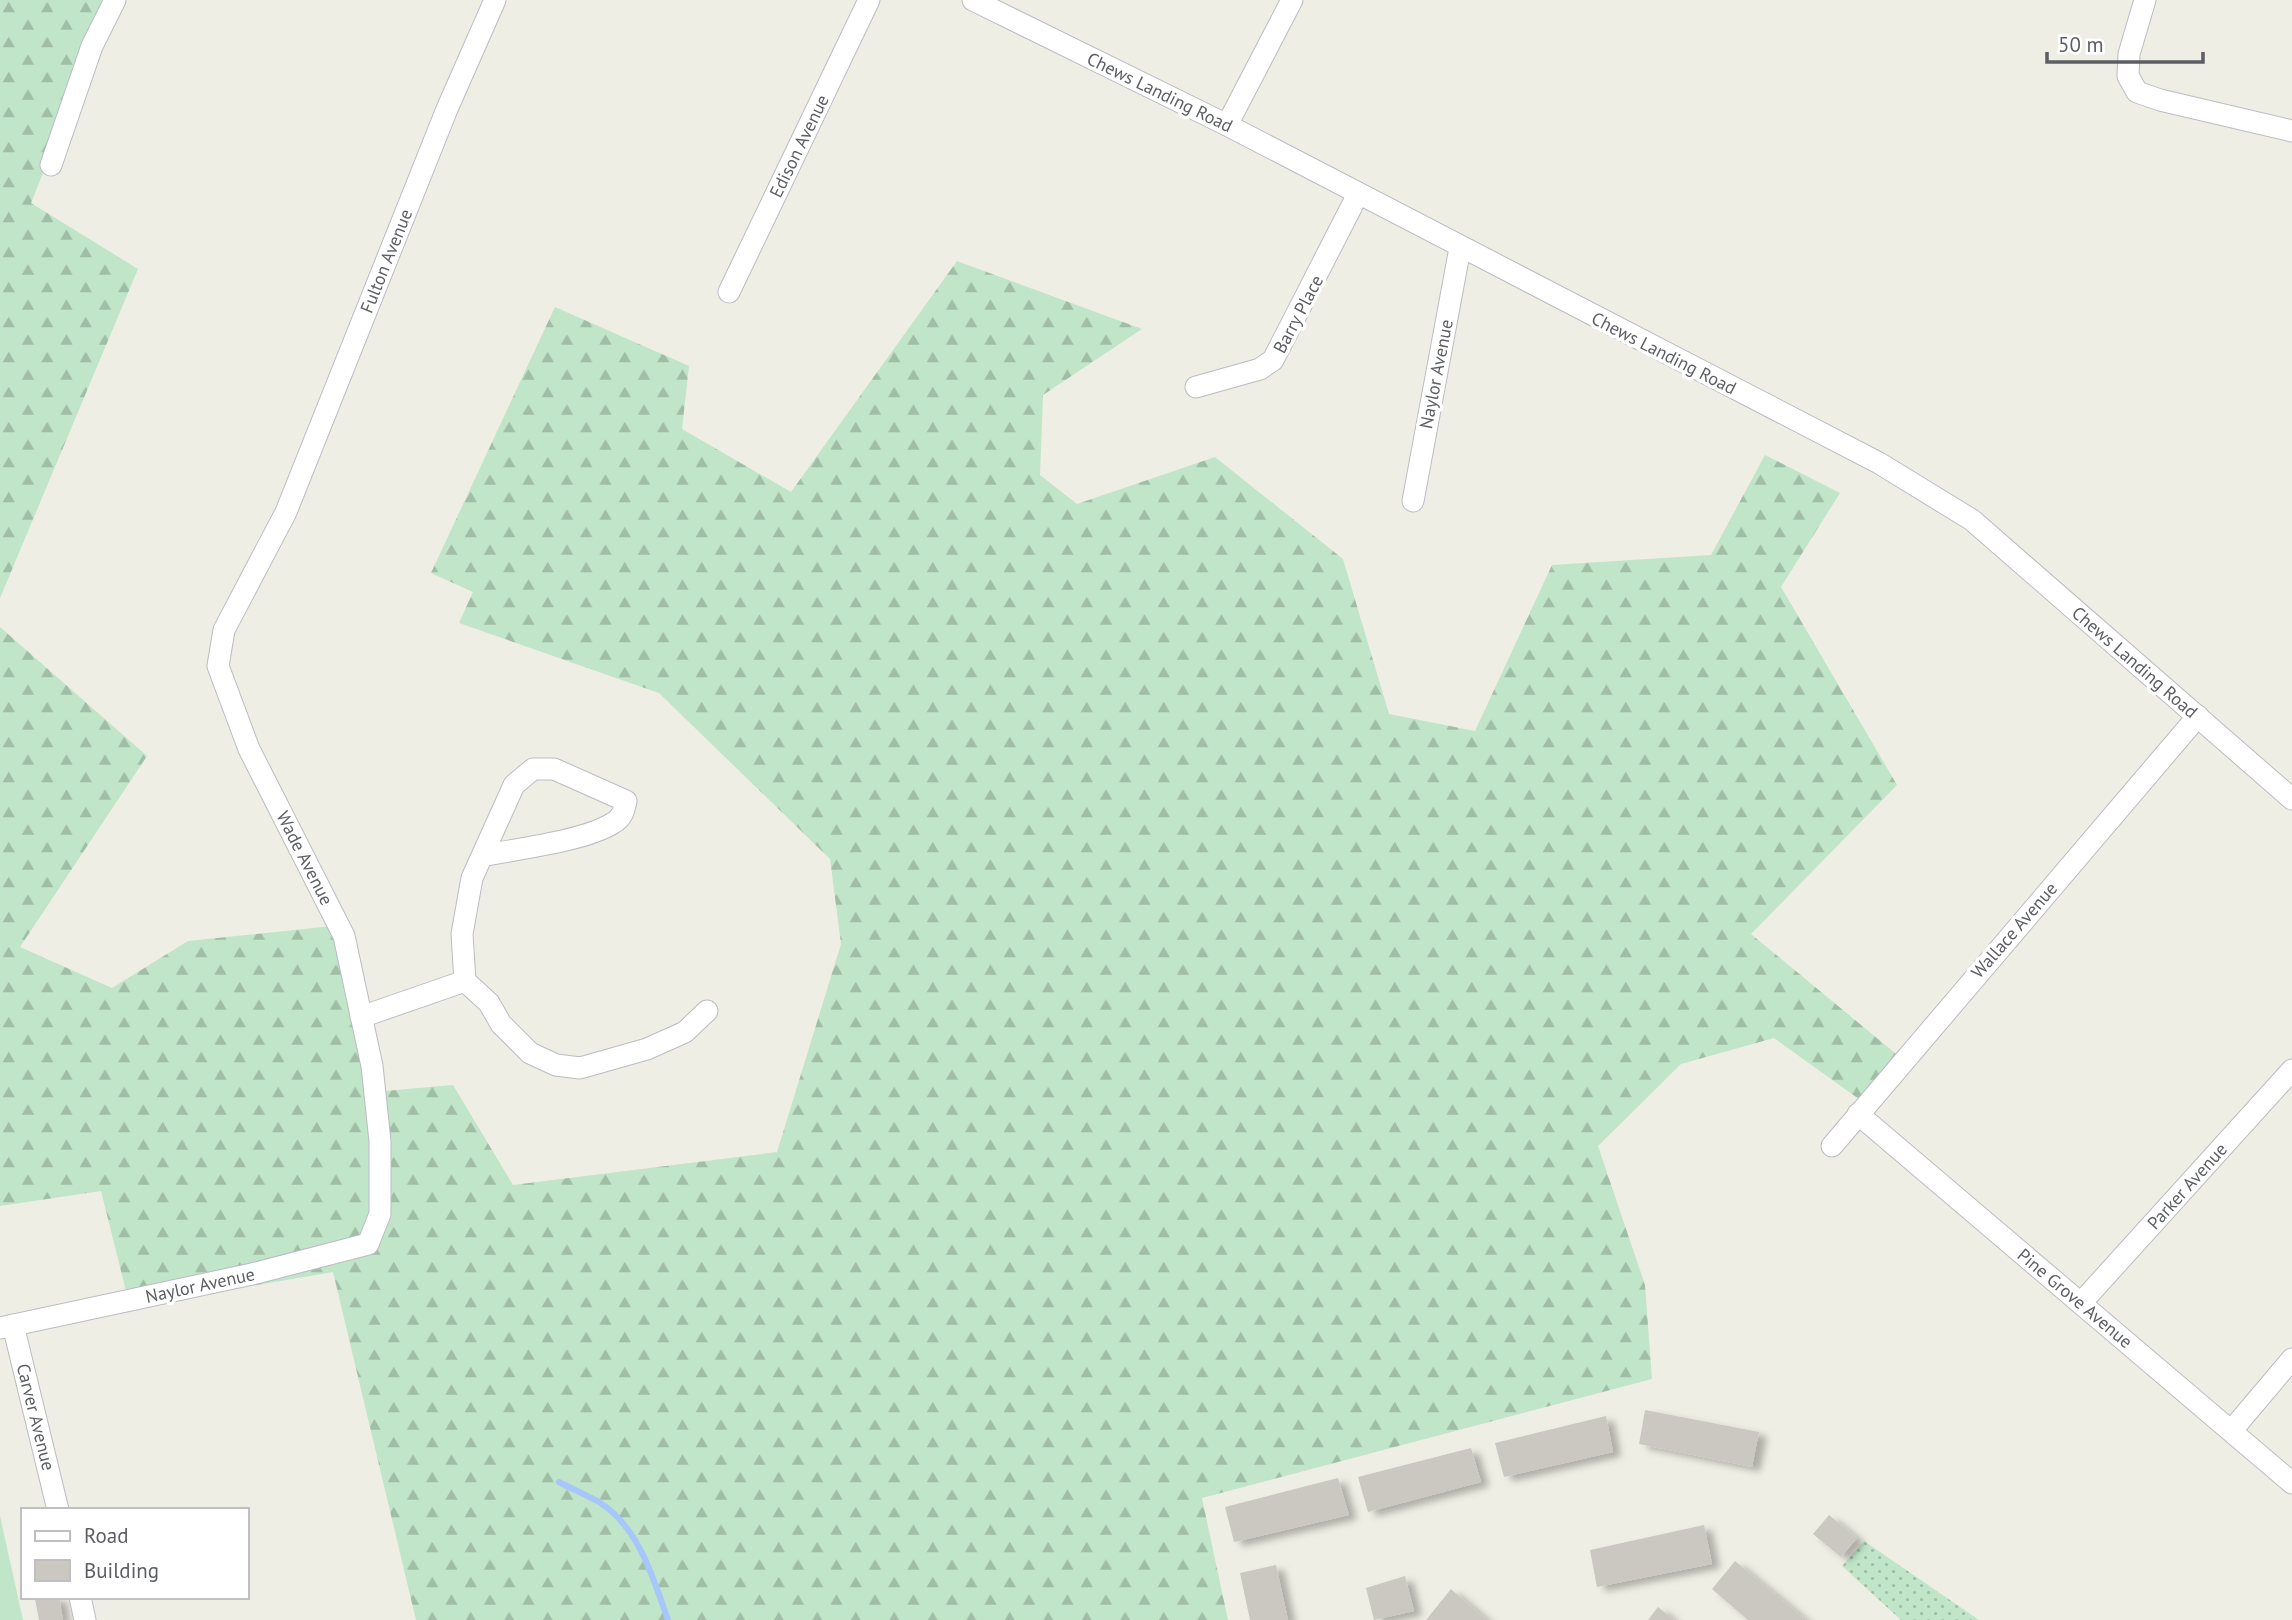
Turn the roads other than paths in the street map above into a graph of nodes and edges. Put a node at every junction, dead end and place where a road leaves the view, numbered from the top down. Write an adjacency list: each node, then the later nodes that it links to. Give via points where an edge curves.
1 (115, 0): 9 (street, via 92,46)
2 (495, 0): 15 (street, Fulton Avenue)
3 (869, 0): 12 (street, Edison Avenue)
4 (973, 0): 7 (street, Chews Landing Road)
5 (1292, 0): 7 (street)
6 (2145, 0): 8 (street, via 2129,54 2128,76 2137,92)
7 (1227, 125): 10 (street, Chews Landing Road)
8 (2292, 131)
9 (51, 165)
10 (1359, 194): 11 (street, Chews Landing Road); 13 (street, Barry Place, via 1273,360 1260,369)
11 (1460, 247): 14 (street, Naylor Avenue); 16 (street, Chews Landing Road, via 1879,463 1972,520)
12 (729, 292)
13 (1196, 387)
14 (1413, 501)
15 (280, 522): 21 (street, Wade Avenue, via 224,630 218,666 249,749 344,936)
16 (2197, 716): 17 (street, Chews Landing Road); 23 (street, Wallace Avenue)
17 (2292, 799)
18 (482, 856): 18 (street, via 514,785 533,769 554,769 626,801 624,813 595,830); 19 (street, via 472,878 462,934)
19 (465, 981): 20 (street, via 530,1053 556,1065 580,1068 647,1049 685,1032); 21 (street)
20 (706, 1011)
21 (362, 1017): 25 (street, Wade Avenue, via 380,1141)
22 (2292, 1070): 26 (street, Parker Avenue)
23 (1858, 1114): 24 (street, Wallace Avenue); 26 (street, Pine Grove Avenue)
24 (1832, 1146)
25 (380, 1214): 27 (street, Naylor Avenue, via 368,1244)
26 (2081, 1303): 29 (street, Pine Grove Avenue)
27 (7, 1327): 31 (street, Carver Avenue)
28 (2292, 1359): 29 (street)
29 (2232, 1430): 30 (street, Pine Grove Avenue)
30 (2292, 1483)
31 (57, 1508)
32 (80, 1599): 33 (street)
33 (85, 1620)

